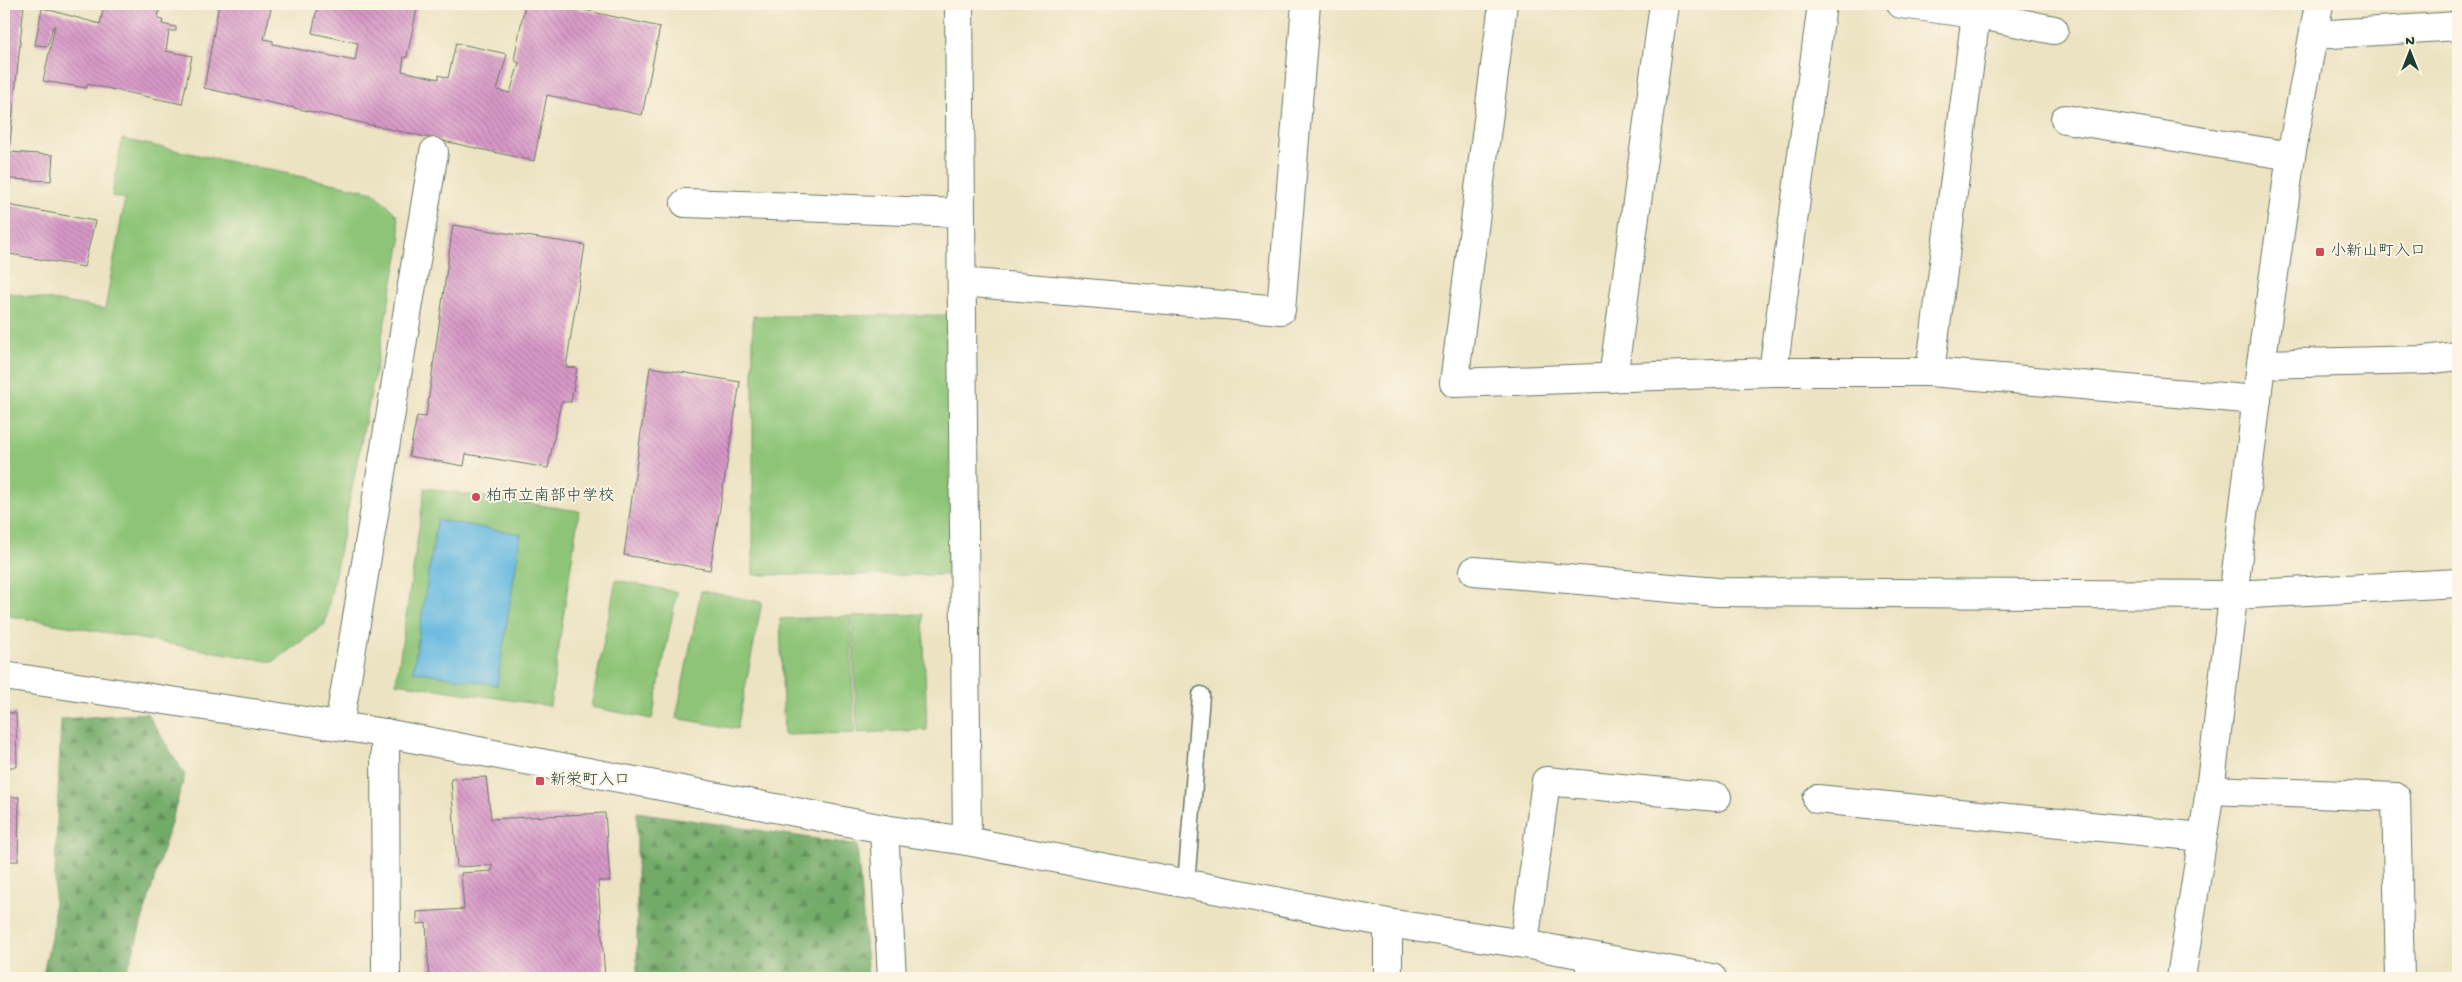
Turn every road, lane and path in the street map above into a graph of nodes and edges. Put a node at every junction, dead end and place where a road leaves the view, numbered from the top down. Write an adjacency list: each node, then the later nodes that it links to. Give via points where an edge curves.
1 (959, 4): 16 (street)
2 (1306, 4): 17 (street, via 1281,310)
3 (1502, 4): 22 (street, via 1454,383)
4 (1664, 4): 22 (street)
5 (1822, 4): 20 (street)
6 (1901, 4): 8 (street)
7 (2319, 4): 11 (street)
8 (1976, 14): 10 (street); 21 (street)
9 (2458, 26): 11 (street)
10 (2054, 30)
11 (2314, 35): 14 (street)
12 (2065, 119): 14 (street)
13 (434, 152): 29 (street)
14 (2291, 156): 19 (street)
15 (685, 203): 16 (street)
16 (961, 213): 17 (street)
17 (962, 282): 36 (street)
18 (2458, 356): 19 (street, via 2425,360)
19 (2261, 364): 23 (street)
20 (1773, 372): 21 (street); 22 (street)
21 (1930, 372): 23 (street)
22 (1613, 378)
23 (2257, 400): 26 (street)
24 (1474, 571): 26 (street, via 1717,592)
25 (2458, 583): 26 (street)
26 (2233, 595): 31 (street)
27 (4, 676): 29 (street)
28 (1201, 695): 37 (lane)
29 (339, 726): 30 (street)
30 (385, 733): 34 (street); 41 (street)
31 (2210, 790): 35 (street); 46 (street, via 2396,797)
32 (1717, 797): 39 (street, via 1546,781)
33 (1817, 799): 35 (street)
34 (884, 829): 36 (street); 42 (street)
35 (2202, 837): 45 (street)
36 (967, 841): 37 (street)
37 (1186, 886): 38 (street)
38 (1388, 924): 39 (street); 43 (street)
39 (1524, 944): 40 (street)
40 (1590, 968): 44 (street)
41 (386, 978)
42 (892, 978)
43 (1388, 978)
44 (1712, 978)
45 (2181, 978)
46 (2400, 978)

